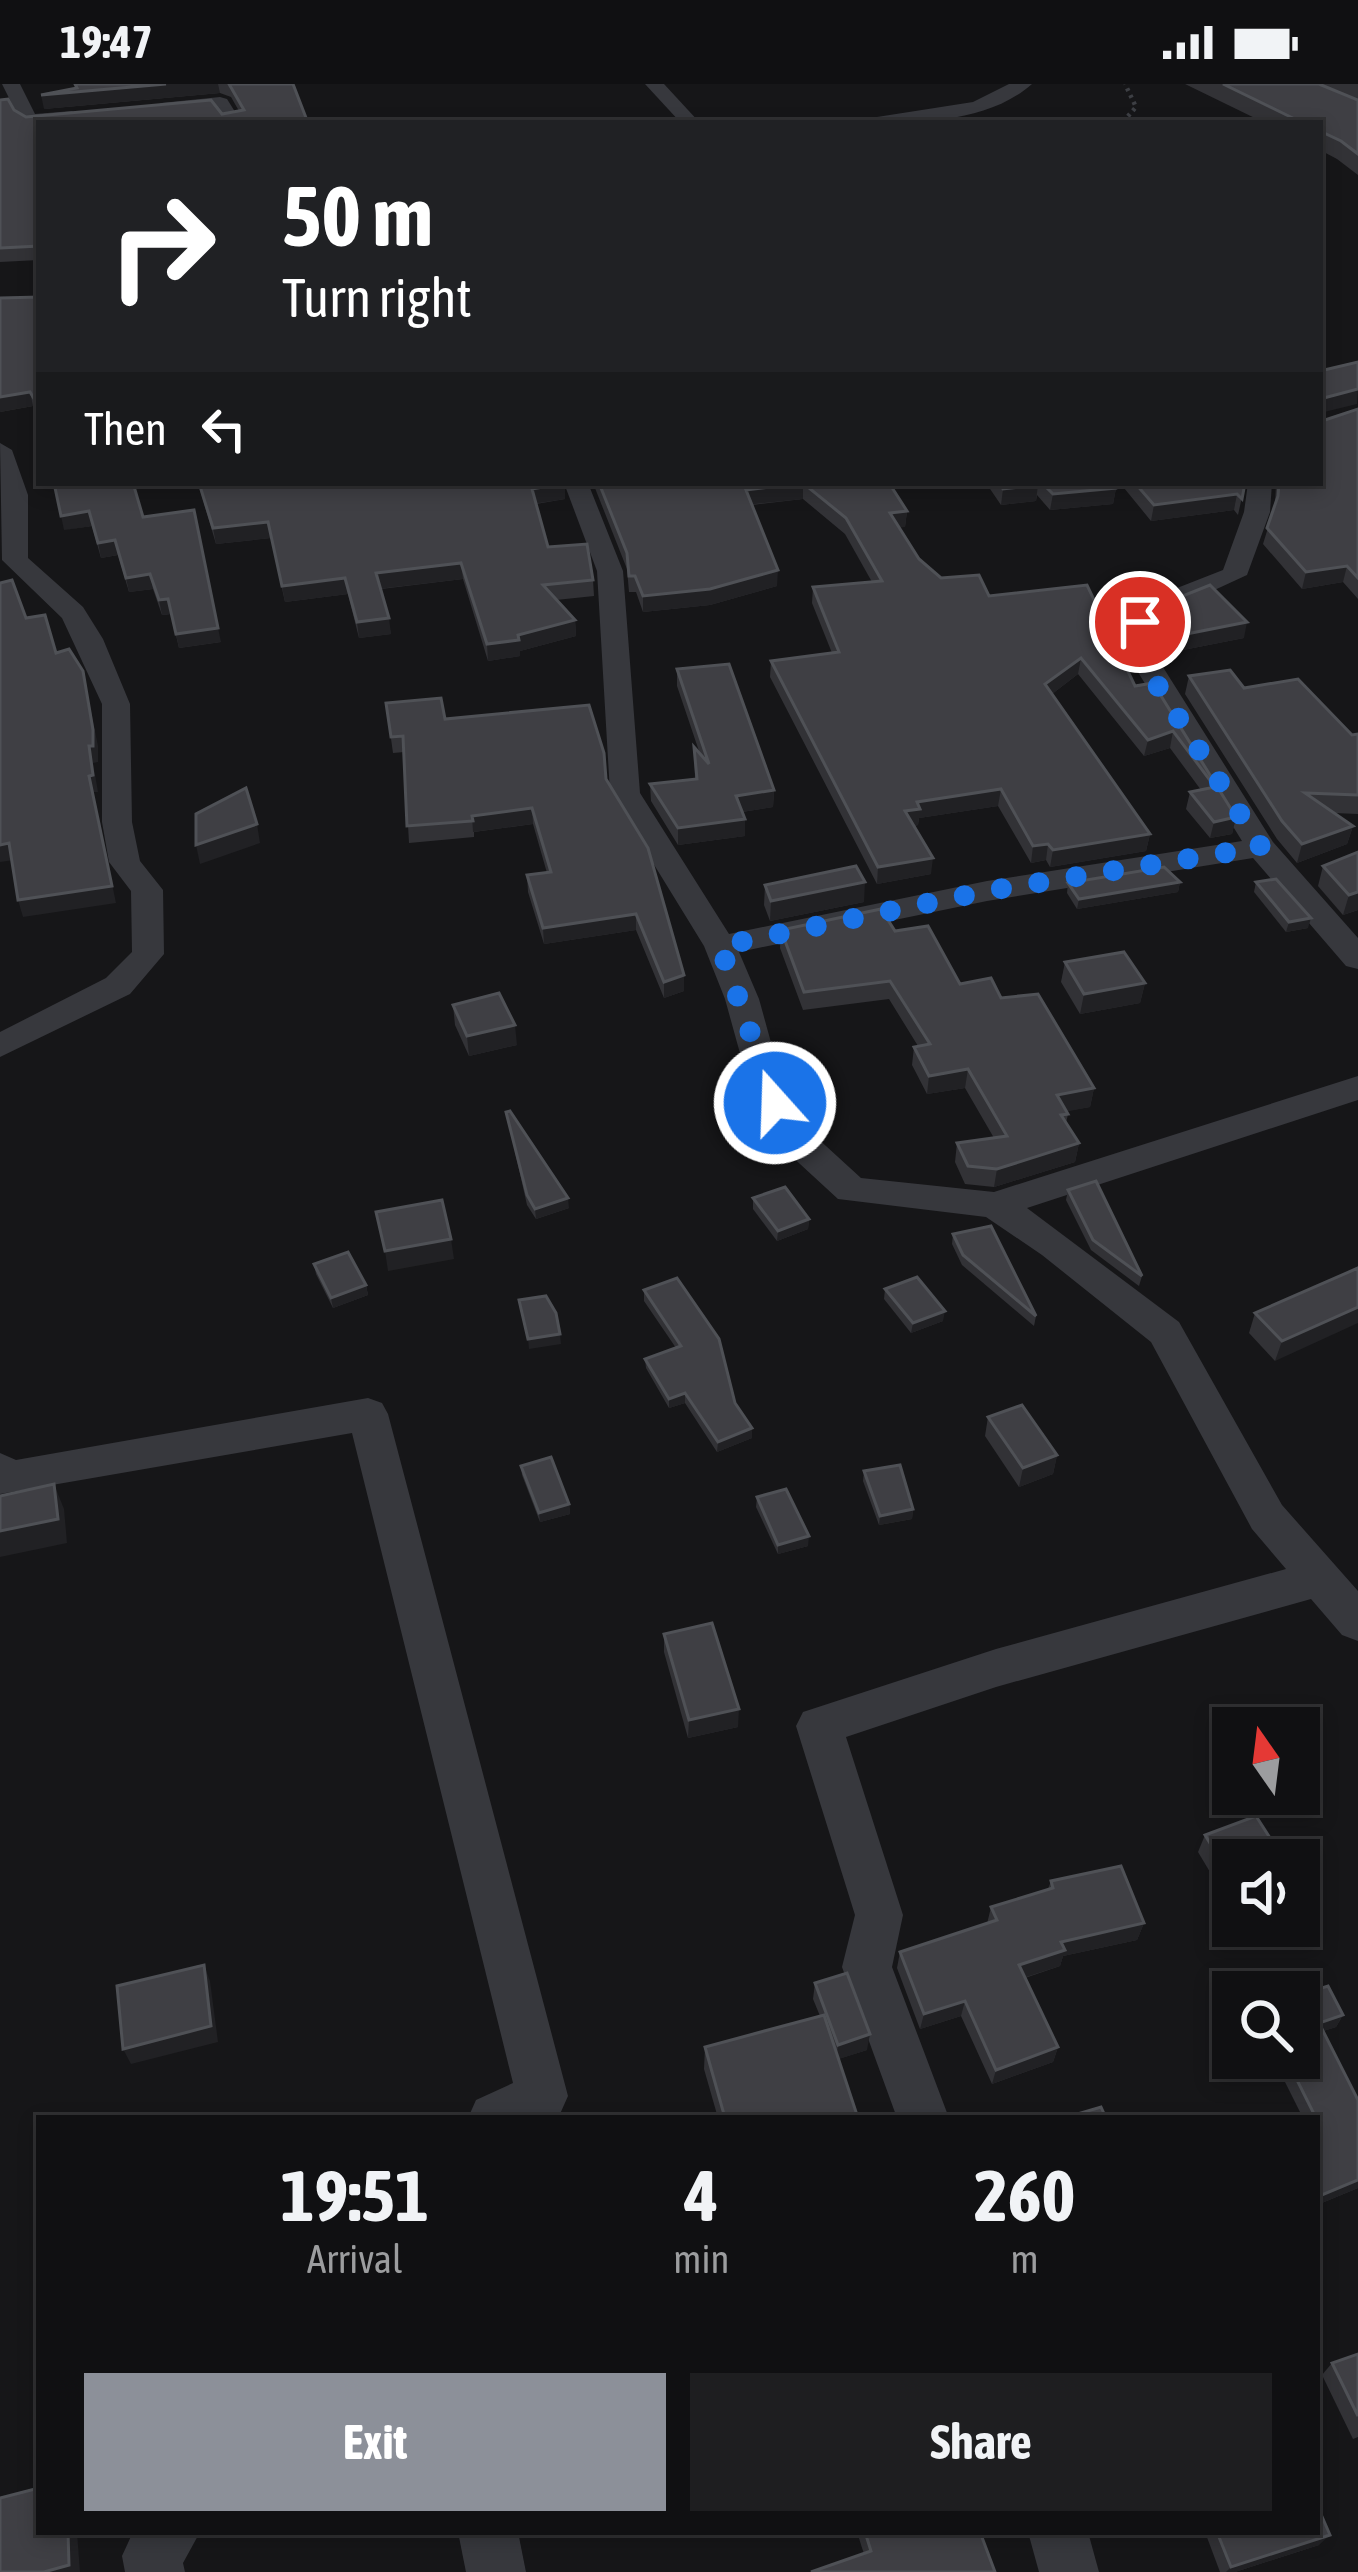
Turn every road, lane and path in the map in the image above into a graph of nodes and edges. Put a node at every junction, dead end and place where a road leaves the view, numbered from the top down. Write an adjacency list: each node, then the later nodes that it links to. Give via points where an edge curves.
1 (11, 84): 7 (street, via 29,120)
2 (654, 84): 8 (street)
3 (1023, 84): 9 (street, via 978,107)
4 (1125, 84): 10 (path, via 1136,107)
5 (216, 94): 6 (street)
6 (146, 111)
7 (85, 116)
8 (688, 120)
9 (896, 120)
10 (1127, 120)
11 (0, 450): 19 (street, via 15,495 15,560 73,613 116,704 117,822 124,862 147,890 148,954 118,986)
12 (576, 486): 17 (street, via 610,571 625,793)
13 (1260, 486): 14 (street, via 1234,575 1160,605 1140,622 1142,656 1158,686)
14 (1261, 847): 16 (street); 17 (street, via 987,891)
15 (1324, 867): 16 (street)
16 (1290, 881): 18 (street)
17 (720, 946): 21 (street, via 788,1132 851,1190)
18 (1358, 959)
19 (0, 1046)
20 (1358, 1088): 21 (street)
21 (995, 1205): 23 (street, via 1165,1332 1268,1517)
22 (0, 1470): 25 (street, via 4,1479 368,1414 542,2096)
23 (1320, 1578): 24 (street); 26 (street, via 819,1726 879,1915 867,1967)
24 (1358, 1622)
25 (501, 2115)
26 (922, 2115)
27 (168, 2535): 30 (street, via 152,2556)
28 (489, 2535): 31 (street)
29 (1059, 2535): 32 (street)
30 (155, 2572)
31 (496, 2572)
32 (1069, 2572)

